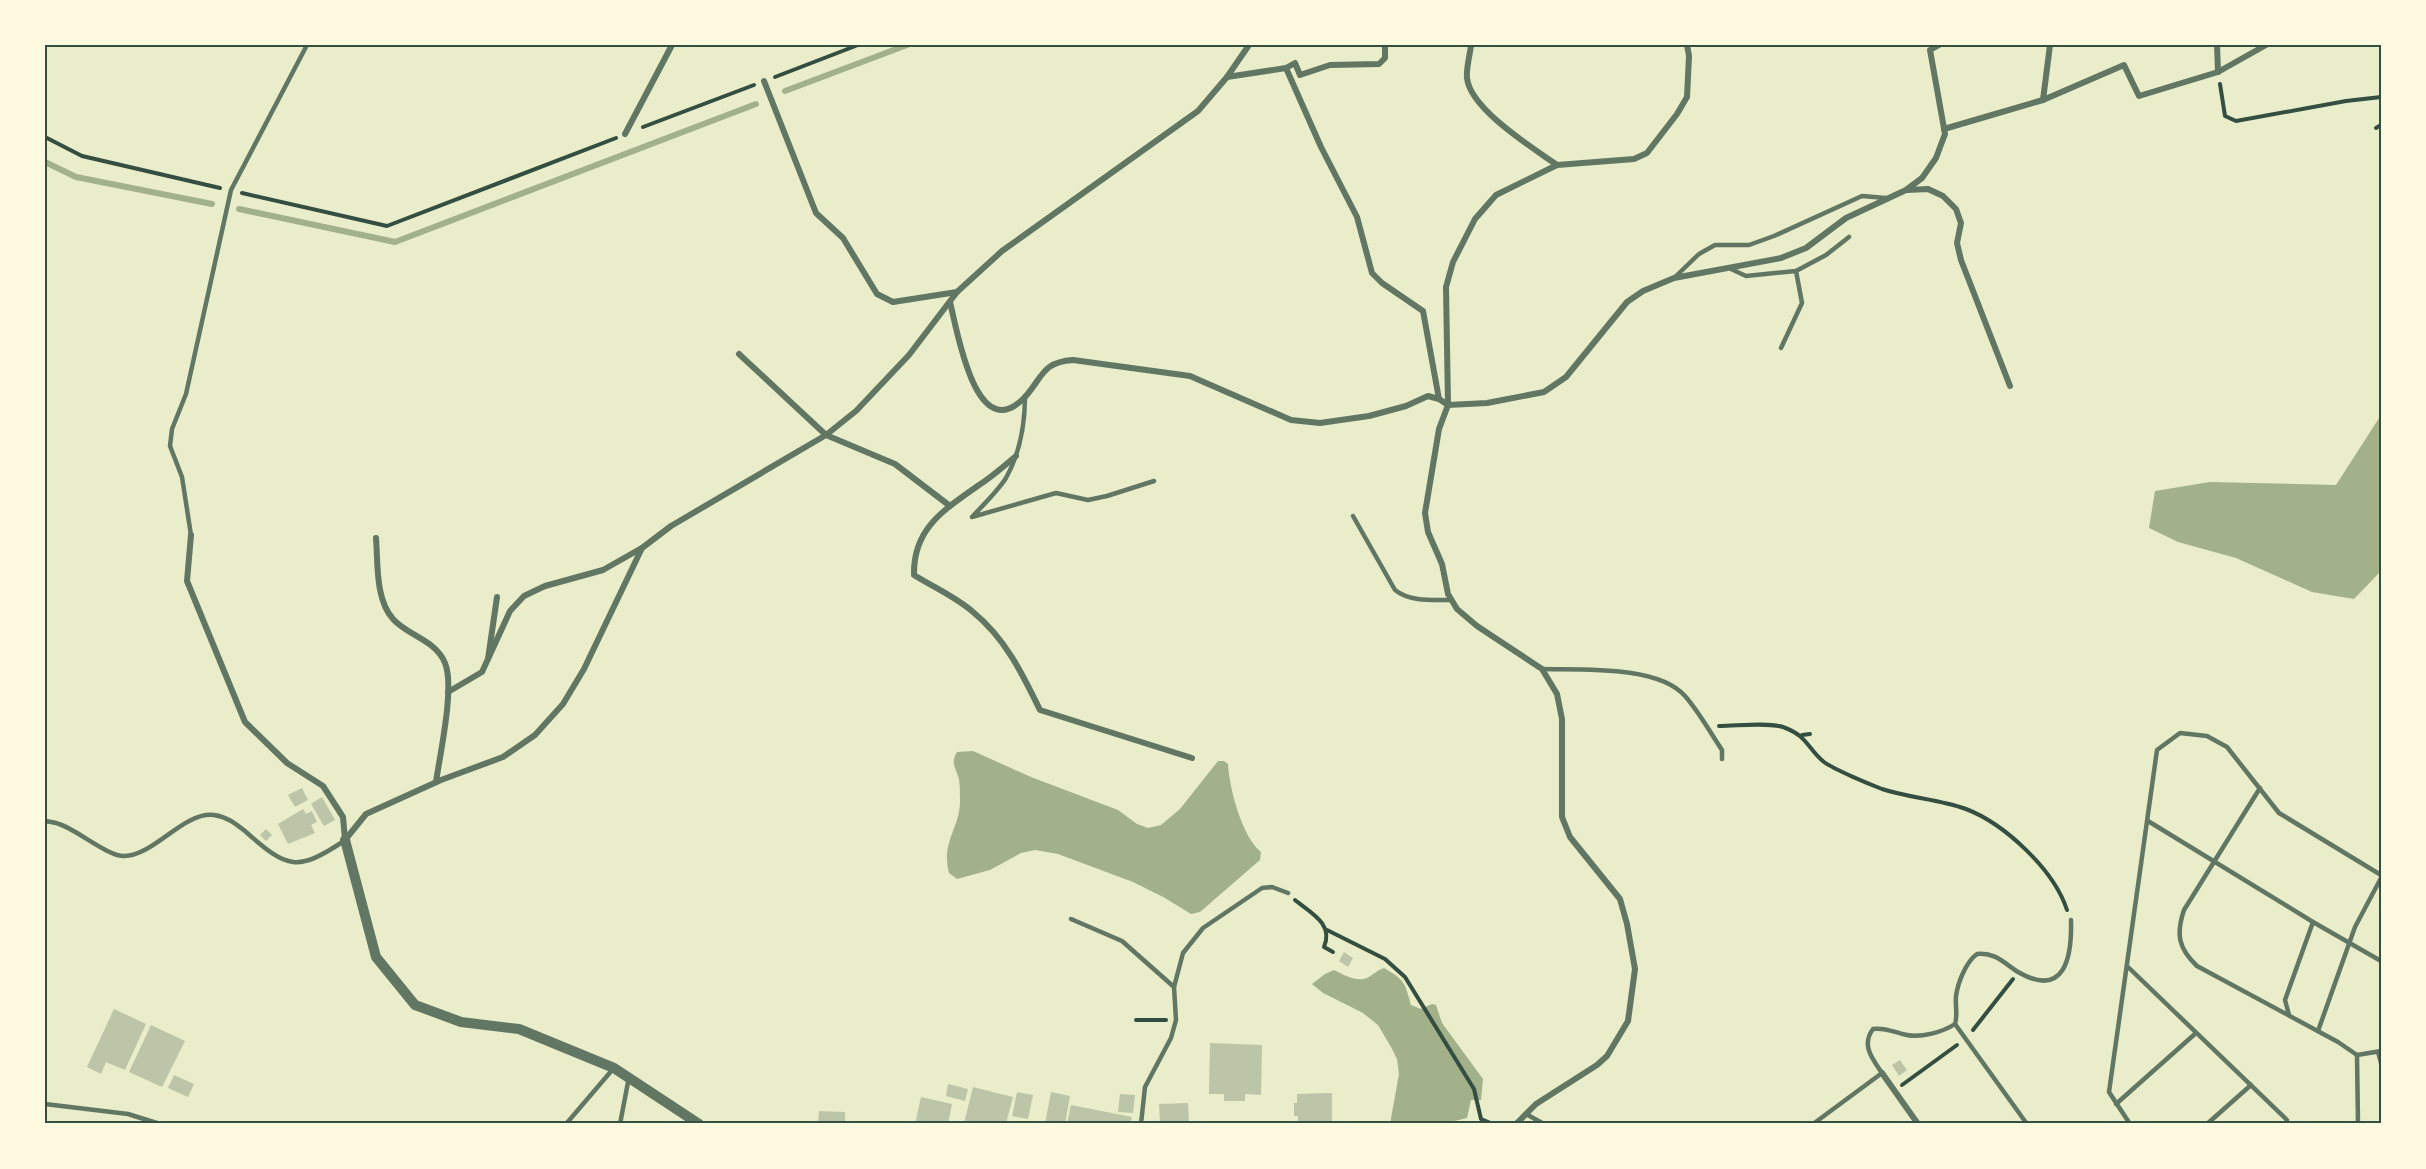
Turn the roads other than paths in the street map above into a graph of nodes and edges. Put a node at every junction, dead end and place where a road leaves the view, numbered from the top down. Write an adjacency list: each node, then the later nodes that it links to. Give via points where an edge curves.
1 (307, 45): 38 (lane, via 231,190 186,394 172,429 170,446 182,477)
2 (672, 45): 17 (street)
3 (1249, 45): 13 (street)
4 (1385, 45): 11 (street, via 1385,58 1379,64 1330,65 1300,75 1295,63)
5 (1471, 45): 18 (street, via 1467,77 1470,88 1489,114)
6 (1687, 45): 18 (street, via 1687,97 1647,153 1634,159)
7 (1939, 45): 16 (street, via 1930,50)
8 (2050, 45): 15 (street)
9 (2217, 45): 12 (street)
10 (2266, 45): 12 (street)
11 (1286, 68): 13 (street); 31 (street, via 1357,217 1372,273 1423,311)
12 (2218, 72): 15 (street, via 2139,96 2124,65)
13 (1227, 77): 25 (street, via 1198,111 1002,251)
14 (765, 81): 25 (street, via 816,213 843,238 878,294 893,302)
15 (2043, 100): 16 (street)
16 (1944, 129): 19 (street, via 1936,158 1922,178)
17 (625, 134)
18 (1557, 165): 32 (street, via 1496,195 1475,219 1453,262 1446,287)
19 (1906, 190): 20 (street); 29 (street, via 1928,189 1943,196 1956,209 1961,223 1957,243 1961,260)
20 (1889, 198): 22 (street, via 1846,218 1806,248); 24 (lane, via 1862,196 1749,245 1715,245 1699,254)
21 (1849, 237): 23 (lane)
22 (1731, 269): 23 (lane, via 1746,276); 24 (street)
23 (1796, 271): 27 (lane, via 1802,303)
24 (1674, 278): 32 (street, via 1627,302 1566,377 1544,392 1487,403)
25 (957, 292): 26 (street)
26 (950, 302): 30 (street, via 969,378 978,396 1002,410); 33 (street, via 909,355 856,411)
27 (1781, 348)
28 (739, 354): 33 (street)
29 (2010, 386)
30 (1025, 396): 31 (street, via 1045,369 1057,361 1073,360 1190,376 1291,420 1320,423 1369,416 1428,396); 34 (lane, via 1025,418)
31 (1439, 399): 32 (street)
32 (1448, 405): 42 (street, via 1438,429 1425,513)
33 (826, 435): 36 (street, via 895,464); 40 (street, via 671,526)
34 (1016, 456): 35 (lane, via 1005,479 972,517 1056,493 1088,500); 36 (street)
35 (1154, 481)
36 (950, 506): 46 (street, via 933,520 919,541 914,575 972,610 997,634 1021,670 1040,710)
37 (1353, 516): 42 (lane, via 1395,590 1403,596)
38 (191, 535): 52 (street, via 187,581 246,722 287,763 323,786 343,817)
39 (376, 538): 45 (street, via 382,596 392,619 434,647 445,663)
40 (642, 548): 43 (street, via 603,570 524,596 510,611); 48 (street, via 563,704 535,735 503,757)
41 (497, 597): 43 (street)
42 (1451, 600): 44 (street, via 1478,626)
43 (488, 659): 45 (street, via 482,672)
44 (1542, 669): 47 (lane, via 1630,671 1662,681 1684,694 1722,750); 75 (street, via 1557,694 1562,718 1562,817 1570,837 1620,899 1635,969 1628,1021 1607,1056)
45 (448, 692): 48 (street)
46 (1191, 758)
47 (1722, 759)
48 (436, 782): 52 (street, via 366,814)
49 (2260, 788): 51 (lane, via 2227,747 2207,736 2180,733 2157,750); 53 (lane, via 2279,813); 62 (lane, via 2184,910 2178,926 2186,956 2197,966)
50 (45, 821): 52 (lane, via 59,824 122,856 137,854 195,819 212,814 232,820 285,861 299,864)
51 (2148, 821): 57 (lane); 60 (lane)
52 (345, 840): 69 (street, via 376,957 415,1005 461,1022 519,1029)
53 (2381, 877): 58 (lane)
54 (1288, 893): 61 (lane, via 1262,888 1203,928 1183,952)
55 (1071, 919): 61 (lane, via 1122,941)
56 (2071, 920): 63 (lane, via 2066,965 2052,981 2033,979 1994,955 1977,954 1971,958 1956,994)
57 (2313, 922): 58 (lane); 62 (lane, via 2285,1000)
58 (2349, 943): 59 (lane); 64 (lane)
59 (2381, 961)
60 (2128, 967): 65 (lane); 74 (lane, via 2109,1092)
61 (1174, 987): 80 (lane, via 1176,1020 1171,1038 1145,1087)
62 (2289, 1015): 64 (lane)
63 (1955, 1024): 70 (lane, via 1916,1036 1873,1029 1867,1050); 85 (lane)
64 (2318, 1031): 67 (lane)
65 (2196, 1033): 72 (lane); 74 (lane)
66 (2380, 1052): 67 (lane); 68 (lane)
67 (2357, 1055): 89 (lane)
68 (2381, 1064)
69 (614, 1068): 71 (street); 77 (lane)
70 (1882, 1073): 83 (lane); 84 (street)
71 (629, 1077): 78 (lane); 79 (street)
72 (2251, 1085): 87 (lane); 88 (lane)
73 (45, 1104): 76 (lane, via 128,1114)
74 (2116, 1104): 86 (lane)
75 (1526, 1114): 81 (street); 82 (lane)
76 (160, 1124)
77 (566, 1124)
78 (620, 1124)
79 (699, 1124)
80 (1142, 1124)
81 (1516, 1124)
82 (1544, 1124)
83 (1813, 1124)
84 (1918, 1124)
85 (2027, 1124)
86 (2130, 1124)
87 (2207, 1124)
88 (2286, 1124)
89 (2358, 1124)

